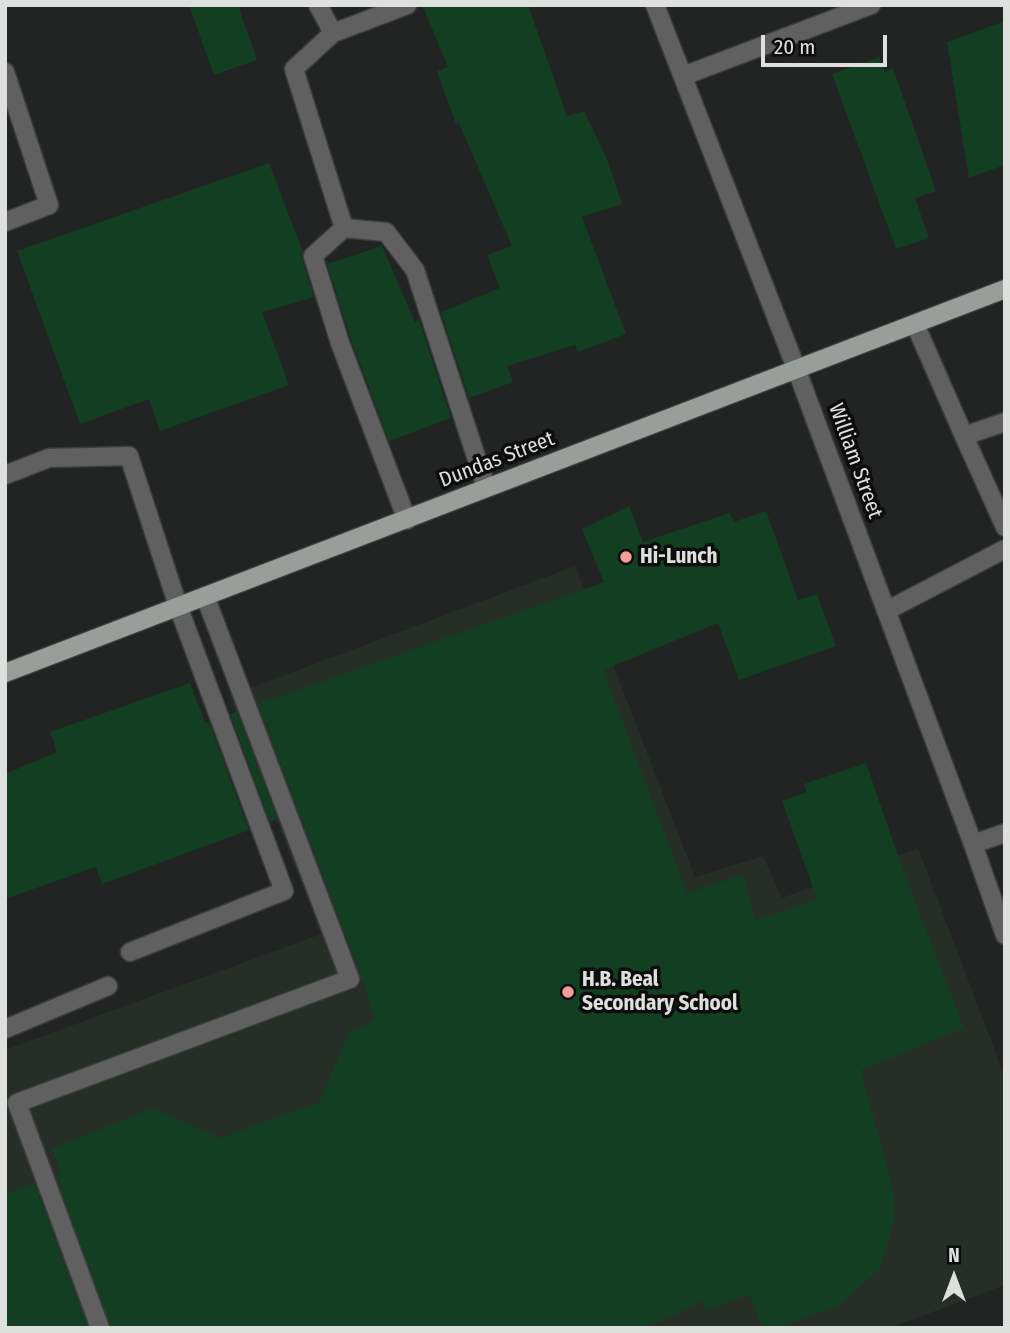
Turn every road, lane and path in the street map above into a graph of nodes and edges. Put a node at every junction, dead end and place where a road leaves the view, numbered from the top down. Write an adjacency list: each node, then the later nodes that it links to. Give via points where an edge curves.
1 (318, 5): 5 (street)
2 (407, 5): 5 (street)
3 (655, 5): 7 (street, William Street)
4 (871, 5): 7 (street)
5 (333, 33): 9 (street, via 294,69)
6 (5, 72): 8 (street, via 49,205)
7 (683, 76): 12 (street, William Street)
8 (5, 222)
9 (344, 229): 16 (street, via 386,232 415,270); 17 (street, via 313,257)
10 (1005, 289): 11 (main road, Dundas Street)
11 (915, 324): 12 (main road, Dundas Street); 14 (street)
12 (796, 368): 16 (main road, Dundas Street); 22 (street, William Street)
13 (1005, 422): 14 (street)
14 (964, 436): 18 (street)
15 (5, 475): 21 (street, via 49,458 129,456)
16 (486, 487): 17 (main road, Dundas Street)
17 (407, 520): 20 (main road, Dundas Street)
18 (1005, 527)
19 (1005, 549): 22 (street)
20 (205, 596): 21 (main road, Dundas Street); 30 (street, via 350,979 17,1103)
21 (178, 606): 23 (main road, Dundas Street); 27 (street, via 284,891)
22 (886, 611): 25 (street, William Street)
23 (5, 673)
24 (1005, 833): 25 (street)
25 (974, 844): 26 (street, William Street)
26 (1005, 935)
27 (130, 952)
28 (108, 986): 29 (street)
29 (5, 1029)
30 (100, 1328)

